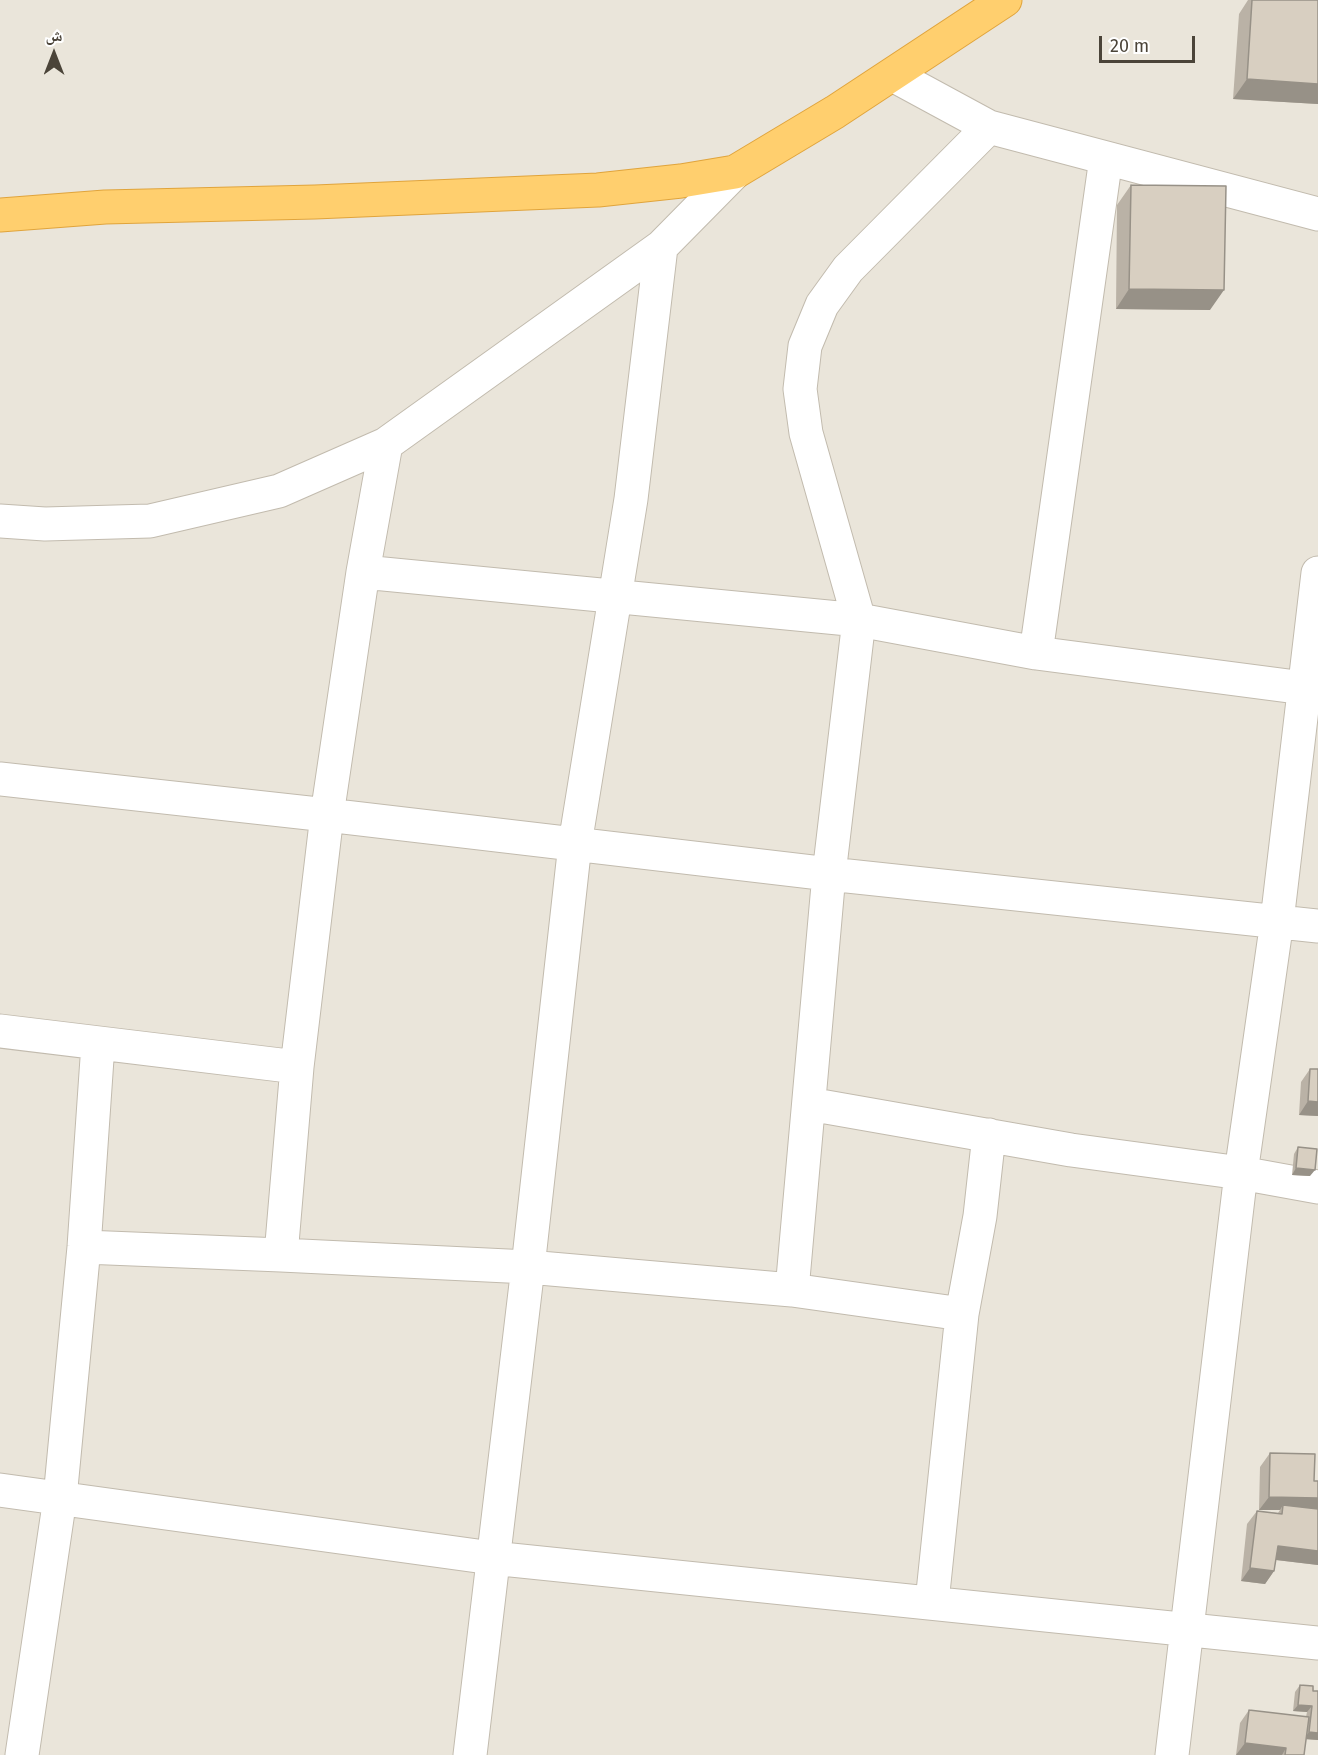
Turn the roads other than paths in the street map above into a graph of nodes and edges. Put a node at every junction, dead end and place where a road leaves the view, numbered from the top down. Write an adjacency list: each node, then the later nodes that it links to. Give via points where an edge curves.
1 (1005, 0): 2 (highway)
2 (893, 75): 3 (street); 5 (highway)
3 (989, 127): 4 (street); 14 (street, via 848,269 822,305 806,346 800,389 806,433)
4 (1106, 158): 6 (street); 15 (street)
5 (735, 172): 7 (highway, via 598,190 105,207); 8 (street)
6 (1318, 214)
7 (0, 215)
8 (661, 247): 9 (street); 13 (street, via 631,499)
9 (386, 444): 10 (street, via 279,491 150,521); 11 (street)
10 (0, 521)
11 (363, 572): 13 (street); 18 (street)
12 (1318, 573): 16 (street)
13 (615, 595): 14 (street); 19 (street)
14 (859, 620): 15 (street); 20 (street)
15 (1036, 653): 16 (street)
16 (1311, 688): 21 (street)
17 (0, 779): 18 (street)
18 (327, 815): 19 (street); 25 (street)
19 (575, 844): 20 (street); 32 (street)
20 (829, 874): 21 (street); 26 (street)
21 (1276, 921): 22 (street); 28 (street)
22 (1318, 926)
23 (0, 1032): 24 (street)
24 (98, 1044): 25 (street); 30 (street)
25 (297, 1067): 31 (street)
26 (809, 1104): 27 (street); 33 (street)
27 (989, 1135): 28 (street); 34 (street, via 980,1216)
28 (1241, 1173): 29 (street); 39 (street)
29 (1318, 1187)
30 (84, 1247): 31 (street); 36 (street)
31 (281, 1255): 32 (street)
32 (528, 1268): 33 (street); 37 (street)
33 (792, 1290): 34 (street)
34 (962, 1314): 38 (street)
35 (0, 1490): 36 (street)
36 (60, 1498): 37 (street); 41 (street)
37 (492, 1558): 38 (street); 42 (street)
38 (932, 1602): 39 (street)
39 (1188, 1629): 40 (street); 43 (street)
40 (1318, 1643)
41 (22, 1755)
42 (470, 1755)
43 (1172, 1755)

